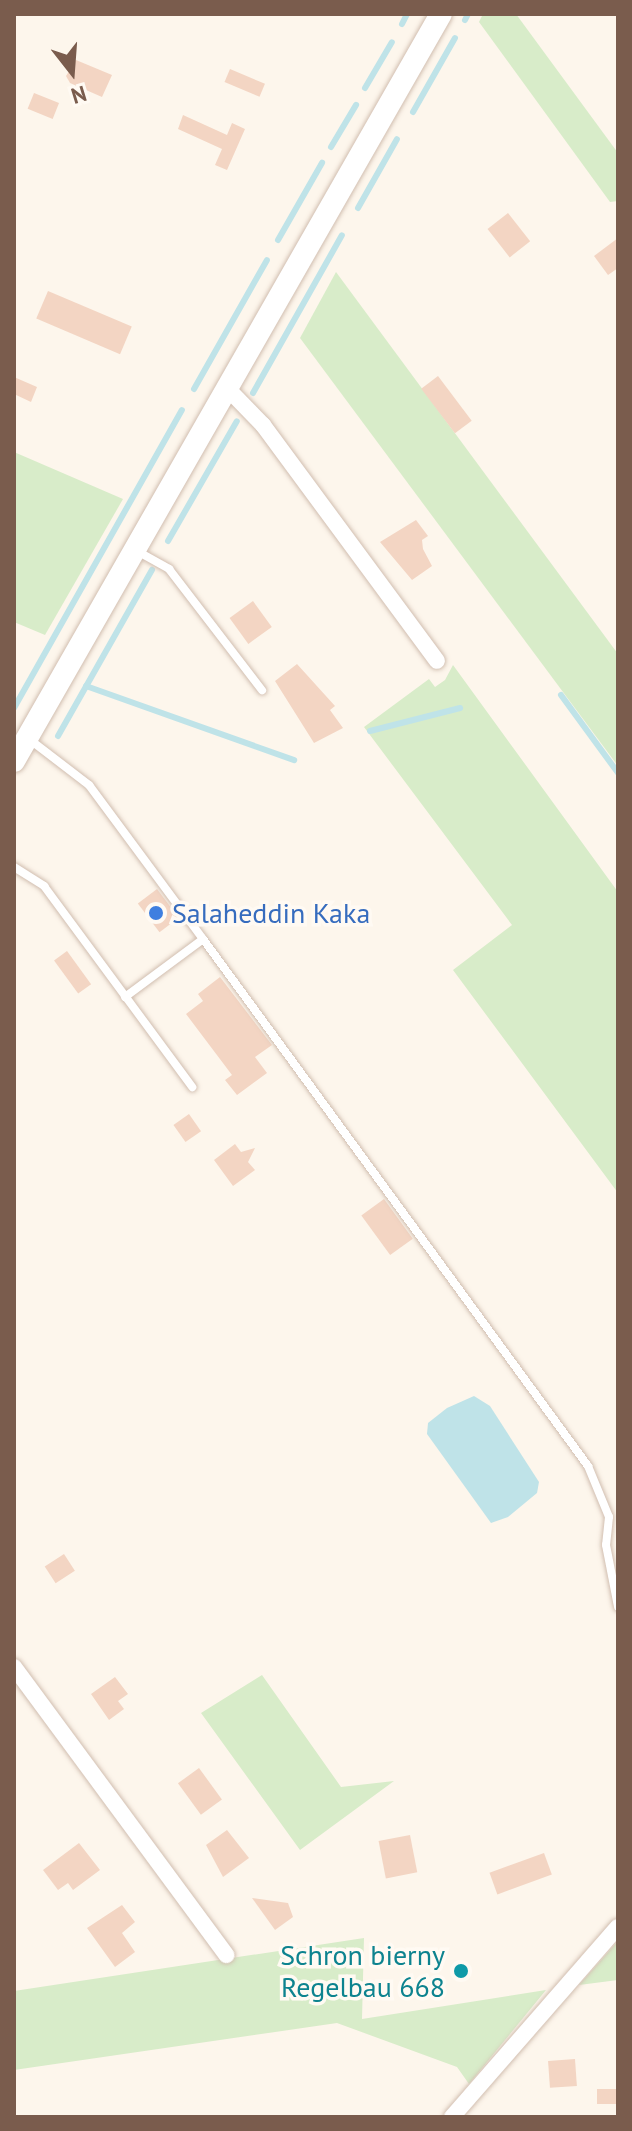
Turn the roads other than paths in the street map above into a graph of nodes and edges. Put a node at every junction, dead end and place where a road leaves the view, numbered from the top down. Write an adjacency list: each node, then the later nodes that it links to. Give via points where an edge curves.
1 (441, 14): 2 (street)
2 (228, 389): 3 (street); 4 (street, via 263,425)
3 (136, 550): 5 (lane, via 169,569); 6 (street)
4 (437, 661)
5 (262, 690)
6 (28, 738): 7 (street); 9 (lane, via 89,785)
7 (14, 761)
8 (14, 867): 10 (lane, via 44,886)
9 (203, 939): 10 (lane); 12 (lane, via 588,1466 609,1517 606,1545)
10 (125, 997): 11 (lane)
11 (192, 1087)
12 (618, 1607)
13 (14, 1667): 15 (street)
14 (618, 1927): 16 (street)
15 (226, 1955)
16 (452, 2117)

